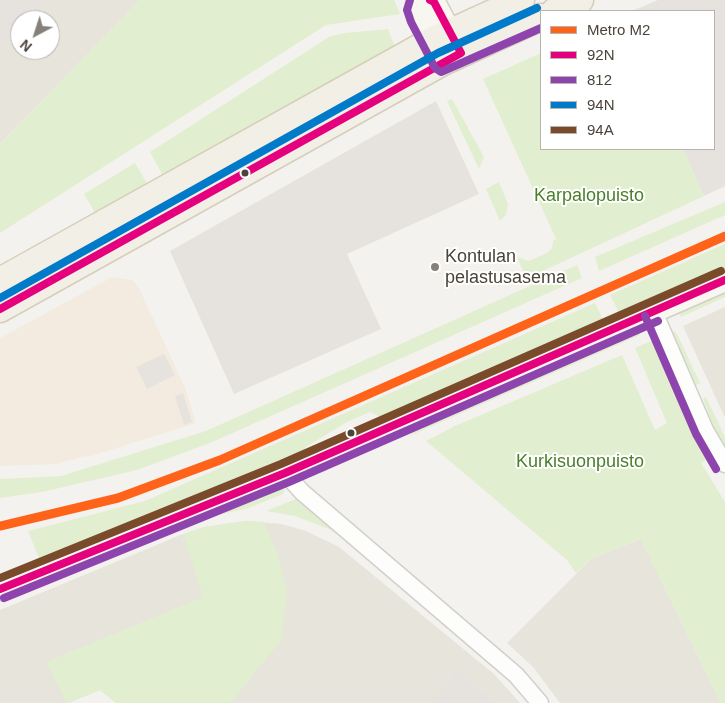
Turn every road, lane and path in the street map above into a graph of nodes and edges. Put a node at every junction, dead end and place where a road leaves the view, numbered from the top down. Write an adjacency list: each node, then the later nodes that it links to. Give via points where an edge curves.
1 (421, 0): 7 (street, via 417,10)
2 (430, 0): 7 (street, via 434,2)
3 (521, 0): 7 (main road)
4 (580, 0): 5 (main road)
5 (557, 10)
6 (540, 17): 7 (main road)
7 (446, 47): 9 (main road); 10 (main road)
8 (725, 280): 11 (street)
9 (0, 281)
10 (0, 309)
11 (654, 312): 12 (street, via 705,430); 13 (street)
12 (725, 464)
13 (285, 473): 14 (street); 15 (street, via 302,492 516,675)
14 (0, 589)
15 (540, 703)

